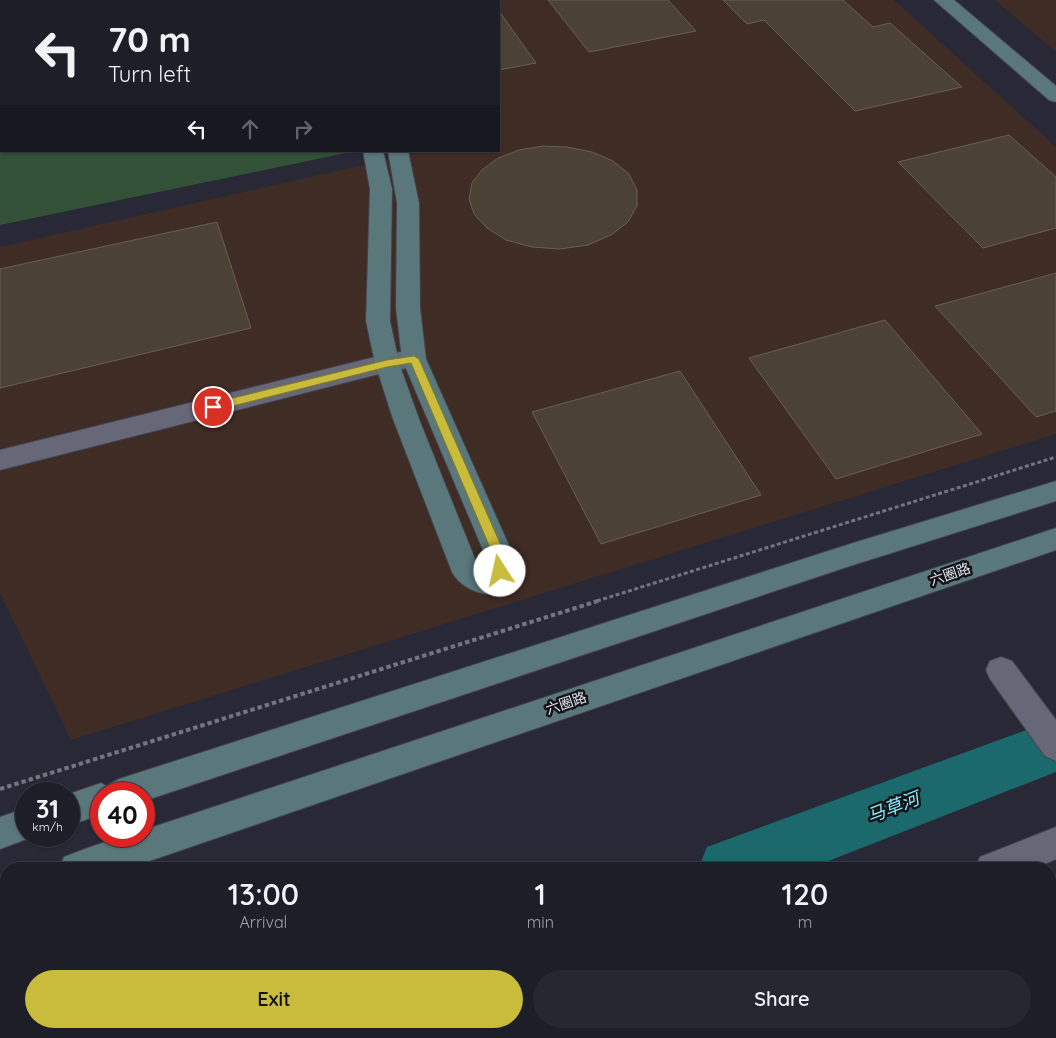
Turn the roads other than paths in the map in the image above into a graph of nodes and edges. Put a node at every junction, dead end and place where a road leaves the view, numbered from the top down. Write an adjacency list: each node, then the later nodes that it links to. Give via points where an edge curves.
1 (944, 0): 2 (main road)
2 (1056, 96)
3 (372, 152): 6 (main road, via 381,189 378,320)
4 (398, 152): 5 (main road, via 408,203 408,308)
5 (414, 359): 6 (street); 6 (main road, via 497,550 500,571 491,582 481,581 466,572)
6 (387, 364): 7 (street)
7 (0, 460)
8 (1056, 491): 12 (main road, via 831,561)
9 (1056, 539): 16 (main road, 六圈路)
10 (1001, 670): 11 (street)
11 (1056, 746)
12 (155, 782)
13 (15, 827): 14 (main road)
14 (0, 832)
15 (1056, 843): 17 (street)
16 (97, 862)
17 (1009, 862)

